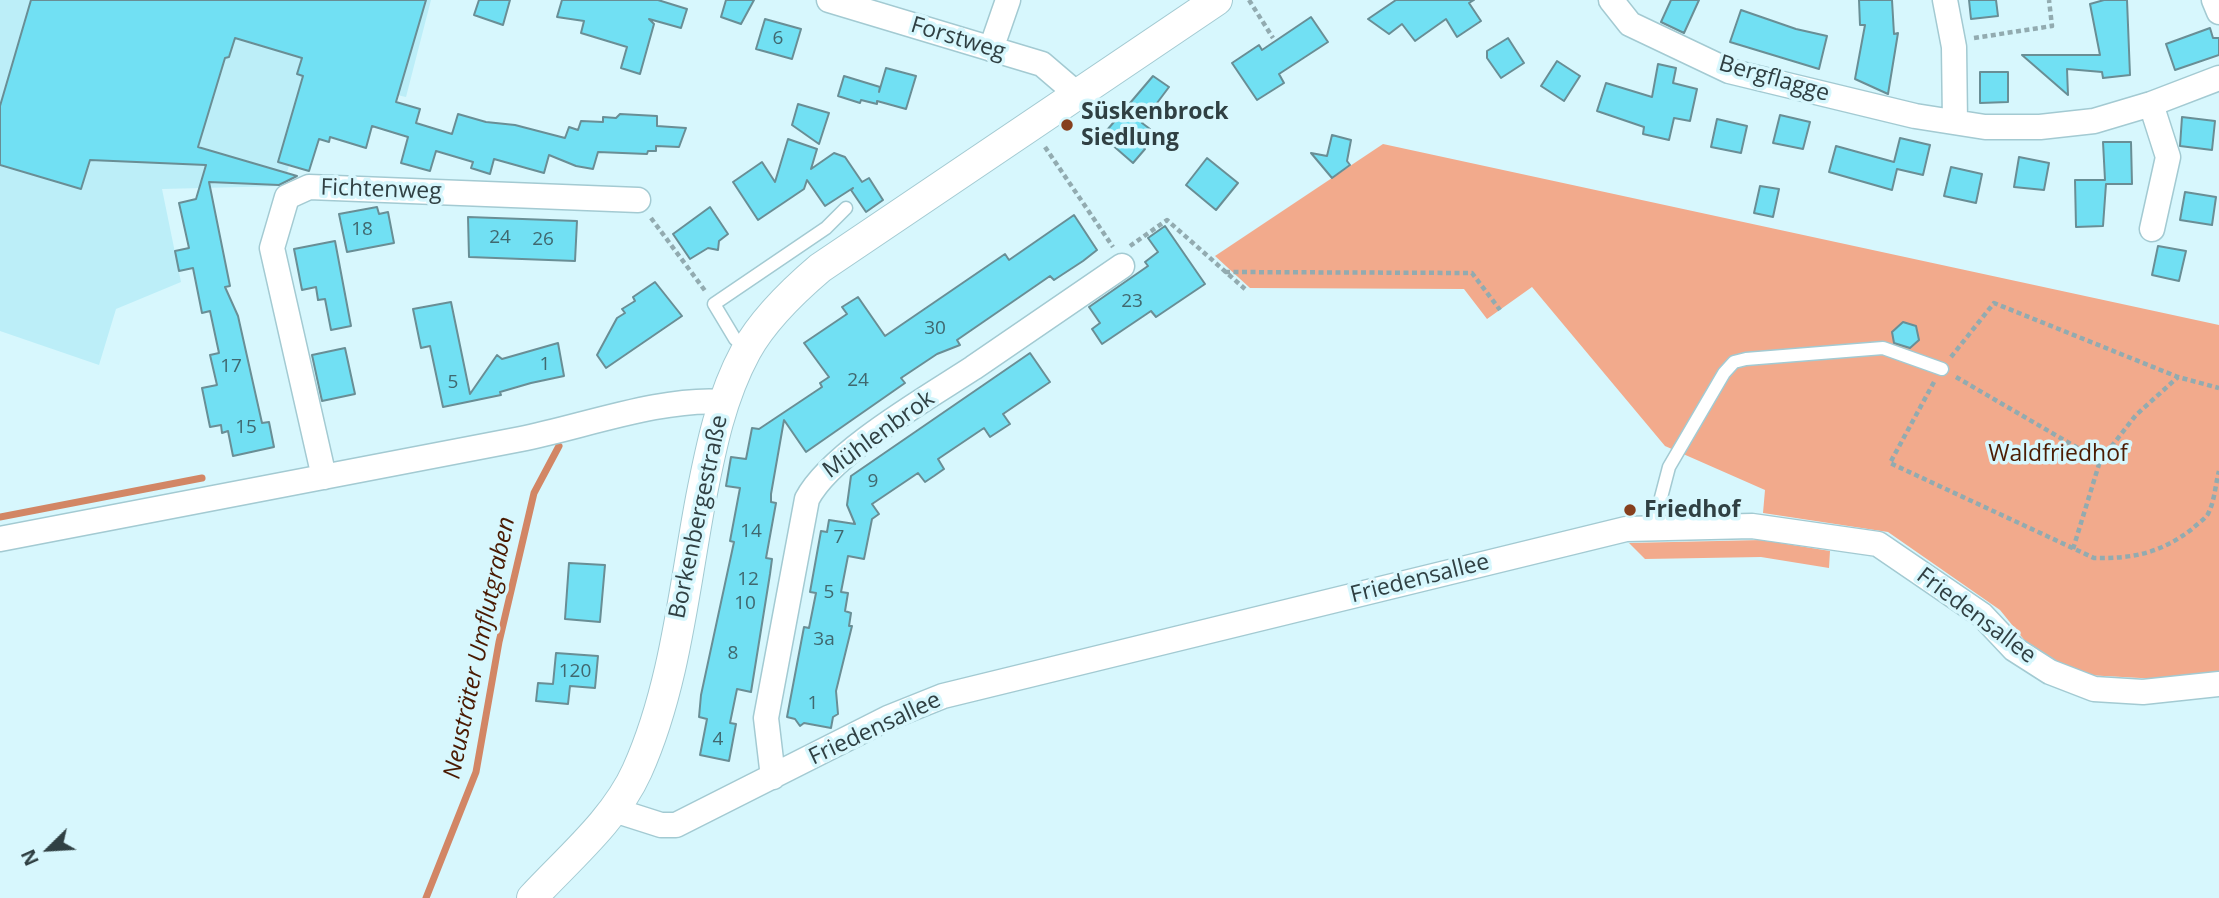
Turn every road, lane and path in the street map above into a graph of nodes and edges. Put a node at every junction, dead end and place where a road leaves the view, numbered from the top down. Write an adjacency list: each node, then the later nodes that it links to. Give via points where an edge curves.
1 (829, 0): 12 (street, Forstweg)
2 (1008, 0): 12 (street)
3 (1217, 0): 14 (street, Borkenbergestraße)
4 (1249, 0): 10 (path)
5 (1611, 0): 16 (street, Bergflagge, via 1630,24 1729,71 1915,116)
6 (1945, 0): 11 (street)
7 (2049, 0): 11 (path, via 2052,26)
8 (2214, 0): 9 (street)
9 (2219, 12)
10 (1273, 38)
11 (1953, 41): 16 (street)
12 (992, 49): 14 (street, Forstweg, via 1042,64)
13 (2219, 78): 15 (street, Bergflagge)
14 (1077, 94): 17 (street, Borkenbergestraße)
15 (2151, 104): 16 (street, Bergflagge, via 2094,121 2040,127 1985,127); 20 (street, via 2168,157)
16 (1955, 121)
17 (1031, 126): 21 (path); 26 (street, Borkenbergestraße, via 820,268)
18 (638, 200): 24 (path); 33 (street, Fichtenweg, via 309,187 287,197 272,248)
19 (846, 208): 24 (lane, via 826,228)
20 (2152, 229)
21 (1122, 256): 22 (path, via 1167,220); 38 (street, Mühlenbrok, via 816,481 807,499 766,718)
22 (1225, 272): 23 (path); 25 (path, via 1472,273)
23 (1245, 289)
24 (714, 304): 26 (lane, via 735,339)
25 (1500, 310)
26 (747, 349): 30 (street, Borkenbergestraße)
27 (1942, 369): 28 (path, via 1994,303); 31 (path); 34 (lane, via 1883,348 1734,362 1669,467); 36 (path, via 1890,463)
28 (2178, 377): 29 (path); 31 (path, via 2136,415)
29 (2219, 388)
30 (723, 402): 33 (street, via 668,406); 39 (street, Borkenbergestraße, via 664,693 636,774)
31 (2100, 461): 36 (path)
32 (2219, 471): 36 (path, via 2206,517 2179,539 2152,553 2124,559 2094,558)
33 (324, 477): 35 (street)
34 (1653, 528): 37 (street, Friedensallee, via 1752,526 1878,544 1982,615 2014,649 2050,672 2094,689 2143,692); 38 (street, Friedensallee, via 1626,529 943,696 888,718)
35 (0, 539)
36 (2073, 549)
37 (2219, 684)
38 (773, 777): 39 (street, Friedensallee, via 676,825 661,825)
39 (614, 810): 40 (street, Borkenbergestraße)
40 (532, 898)

